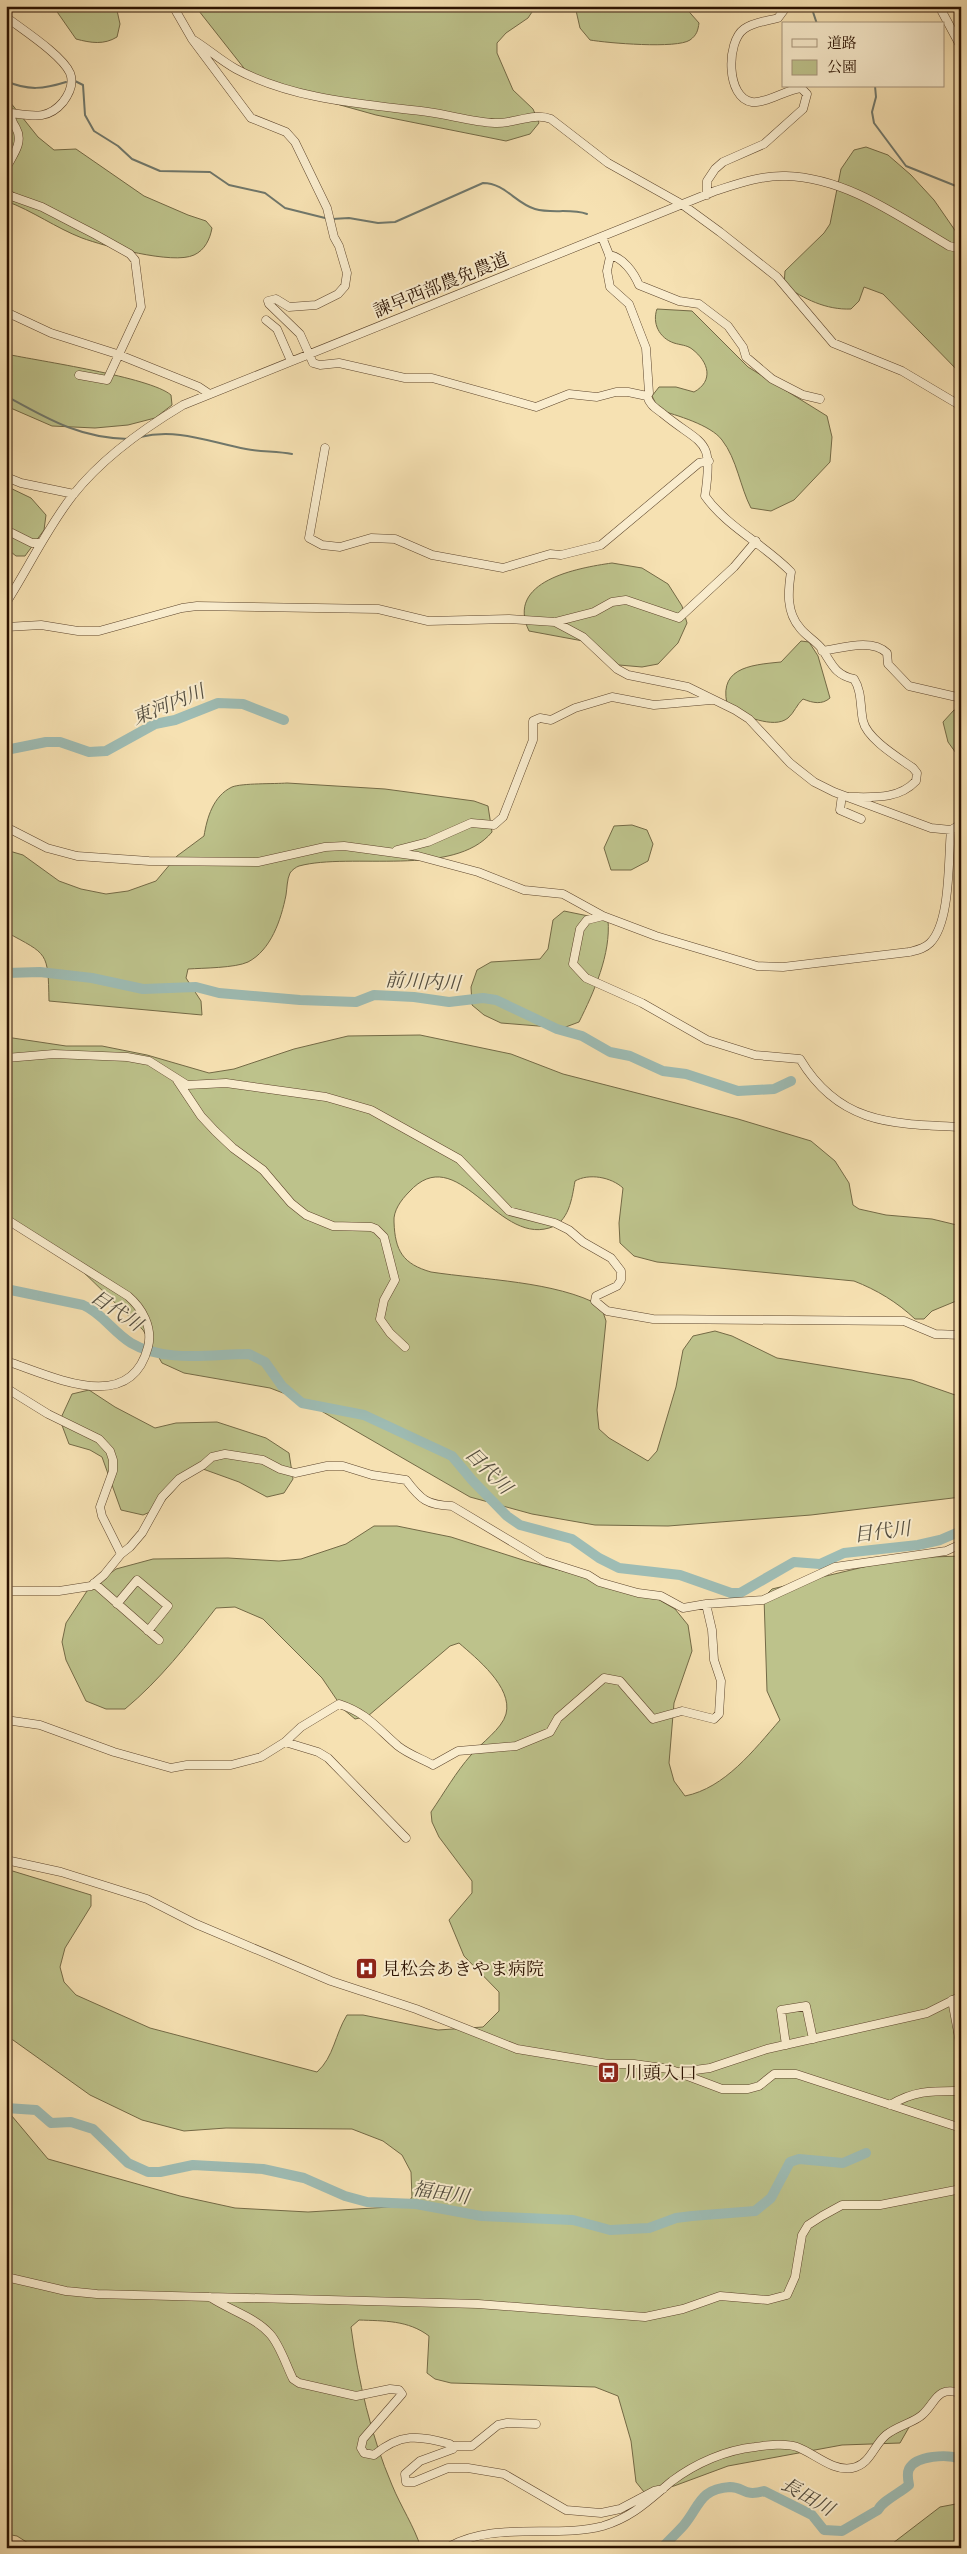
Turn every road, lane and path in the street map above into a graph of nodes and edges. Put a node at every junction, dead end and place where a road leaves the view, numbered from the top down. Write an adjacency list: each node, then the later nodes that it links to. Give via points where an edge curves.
1 (173, 6): 5 (street)
2 (787, 6): 10 (street, via 778,18 756,23 739,34 732,52 732,75 741,95 750,102 800,88 807,94 806,104 793,120 764,144 723,162 715,169 706,181)
3 (939, 6): 6 (street)
4 (6, 17): 7 (street, via 64,63 71,75 71,88 55,112 43,117)
5 (192, 39): 11 (street, via 236,69 276,86 368,107 429,112 497,123 541,116 564,128 608,163); 17 (street, via 251,118 290,136 327,208 347,273 346,286 316,305 289,307 276,299 268,301 300,334)
6 (961, 47)
7 (9, 113): 8 (street, via 20,137)
8 (6, 168)
9 (6, 192): 18 (street, via 42,206 130,254 135,260 141,307)
10 (707, 195): 11 (street, 諫早西部農免農道); 13 (street, 諫早西部農免農道, via 760,178 784,176 839,185 949,246)
11 (683, 205): 12 (street, 諫早西部農免農道); 24 (street, via 777,277 834,342 902,371)
12 (602, 237): 14 (street); 17 (street, 諫早西部農免農道)
13 (961, 249)
14 (609, 255): 22 (street, via 607,271 610,286 628,304 646,348); 23 (street, via 623,262 639,285 679,301 700,304 728,326 746,357 772,379 802,395)
15 (6, 312): 18 (street, via 51,334)
16 (266, 320): 19 (street, via 277,329)
17 (308, 355): 19 (street, 諫早西部農免農道); 22 (street, via 313,363 320,365 339,363 405,378 432,378 536,407 568,394 597,397 628,392)
18 (120, 356): 20 (street, via 107,380); 21 (street)
19 (291, 361): 21 (street, 諫早西部農免農道)
20 (79, 375)
21 (208, 393): 28 (street, 諫早西部農免農道, via 142,430)
22 (647, 396): 26 (street, via 650,404 673,424 690,432 703,444)
23 (820, 400)
24 (961, 406)
25 (325, 448): 26 (street, via 309,538 322,544 340,546 371,538 395,539 432,555 503,568 550,554 561,555 601,545 699,463)
26 (709, 461): 30 (street, via 705,496 717,512)
27 (6, 477): 28 (street)
28 (74, 494): 31 (street, 諫早西部農免農道)
29 (6, 530): 31 (street, via 28,541)
30 (756, 541): 33 (street, via 734,567 679,618 626,600); 35 (street, via 791,572 787,597 798,626)
31 (41, 543): 32 (street, 諫早西部農免農道)
32 (6, 603)
33 (555, 622): 34 (street, via 509,619 428,621 378,610 197,606 100,631 41,625); 37 (street, via 583,637 628,676 688,687)
34 (6, 627)
35 (822, 651): 36 (street, via 868,645 884,649 888,664 909,686); 38 (street, via 835,671 854,680 858,686 864,724 878,742 917,774 916,781 900,793 885,797)
36 (961, 698)
37 (713, 699): 38 (street, via 750,719 773,747 814,782); 43 (street, via 654,705 612,697 575,708 551,720 540,718 533,721 533,740 503,817 494,825 471,823 428,842)
38 (846, 796): 39 (street, via 840,810); 42 (street, via 922,825)
39 (861, 819)
40 (961, 824): 42 (street)
41 (6, 827): 43 (street, via 47,848 77,856 149,861 258,862 335,846)
42 (951, 830): 44 (street, via 946,897 940,926 922,949 783,967 757,966 656,936)
43 (392, 852): 44 (street, via 478,872 524,890 563,894)
44 (603, 916): 47 (street, via 587,920 580,929 573,964 586,978 642,1003 708,1040 755,1056 800,1059 816,1082 848,1110 899,1123)
45 (6, 1058): 46 (street, via 54,1054 127,1057 148,1061)
46 (175, 1076): 49 (street, via 186,1085 226,1083 326,1097 371,1110 459,1159 509,1211 555,1223 611,1258 621,1271 621,1280 596,1296 595,1302 607,1311 653,1319 904,1320 935,1334); 50 (street, via 216,1131 232,1148 263,1170 291,1203 315,1220 333,1226 371,1227 384,1236 395,1280 384,1300 380,1319)
47 (961, 1127)
48 (6, 1219): 51 (street, via 138,1304 149,1342 140,1366 118,1384 101,1388 54,1377)
49 (961, 1335)
50 (405, 1347)
51 (6, 1360)
52 (6, 1388): 54 (street, via 48,1414 99,1439 110,1451 113,1471 100,1507)
53 (961, 1544): 58 (street, via 946,1551 835,1567 763,1600)
54 (121, 1554): 55 (street); 58 (street, via 142,1533 162,1497 179,1479 212,1457 224,1454 262,1460 296,1473 343,1466 406,1480 419,1497 434,1505 452,1506 544,1561 588,1575 599,1582 661,1596 682,1608)
55 (94, 1583): 56 (street, via 59,1591); 57 (street)
56 (6, 1591)
57 (117, 1604): 59 (street); 59 (street, via 136,1580 168,1606)
58 (706, 1604): 62 (street, via 714,1660 721,1681 719,1714 714,1719 682,1711 653,1718 620,1681 604,1678 558,1718 550,1732 516,1746 458,1750 433,1765 399,1747 356,1710 339,1704 301,1727)
59 (148, 1631): 60 (street)
60 (159, 1640)
61 (6, 1720): 62 (street, via 40,1725 114,1752 171,1768 231,1765 262,1757)
62 (285, 1742): 63 (street, via 328,1758)
63 (406, 1838)
64 (6, 1860): 71 (street, via 61,1872 146,1899 196,1924 331,1981 416,2009 517,2049 561,2058 634,2064)
65 (961, 1996): 66 (street)
66 (952, 2000): 67 (street); 68 (street, via 927,2013)
67 (959, 2025): 69 (street)
68 (813, 2039): 70 (street); 70 (street, via 806,2006 781,2010)
69 (960, 2043)
70 (786, 2045): 71 (street, via 710,2068)
71 (678, 2072): 73 (street, via 722,2089 759,2086 774,2074 796,2074)
72 (961, 2091): 73 (street, via 922,2091 906,2095)
73 (890, 2105): 74 (street)
74 (961, 2128)
75 (961, 2189): 77 (street, via 880,2205 842,2205 822,2216 808,2225 802,2235 794,2277 787,2295 778,2299 720,2296 683,2309 645,2317 478,2304)
76 (6, 2277): 77 (street, via 82,2292)
77 (210, 2297): 80 (street, via 271,2335 293,2379 299,2383 356,2396 390,2389 402,2394 363,2439 361,2448 364,2453 374,2455 401,2438 420,2437)
78 (961, 2394): 81 (street, via 950,2391 935,2398 922,2416 884,2436 871,2456 856,2467 836,2468 795,2446 756,2446 708,2460)
79 (536, 2424): 80 (street, via 498,2425 472,2446)
80 (452, 2446): 81 (street, via 453,2449 444,2454 420,2461 409,2469 404,2479 414,2482 448,2468 504,2474 566,2510 601,2513 620,2509)
81 (663, 2489): 82 (street, via 633,2514 603,2526 572,2531 490,2534)
82 (447, 2548)

